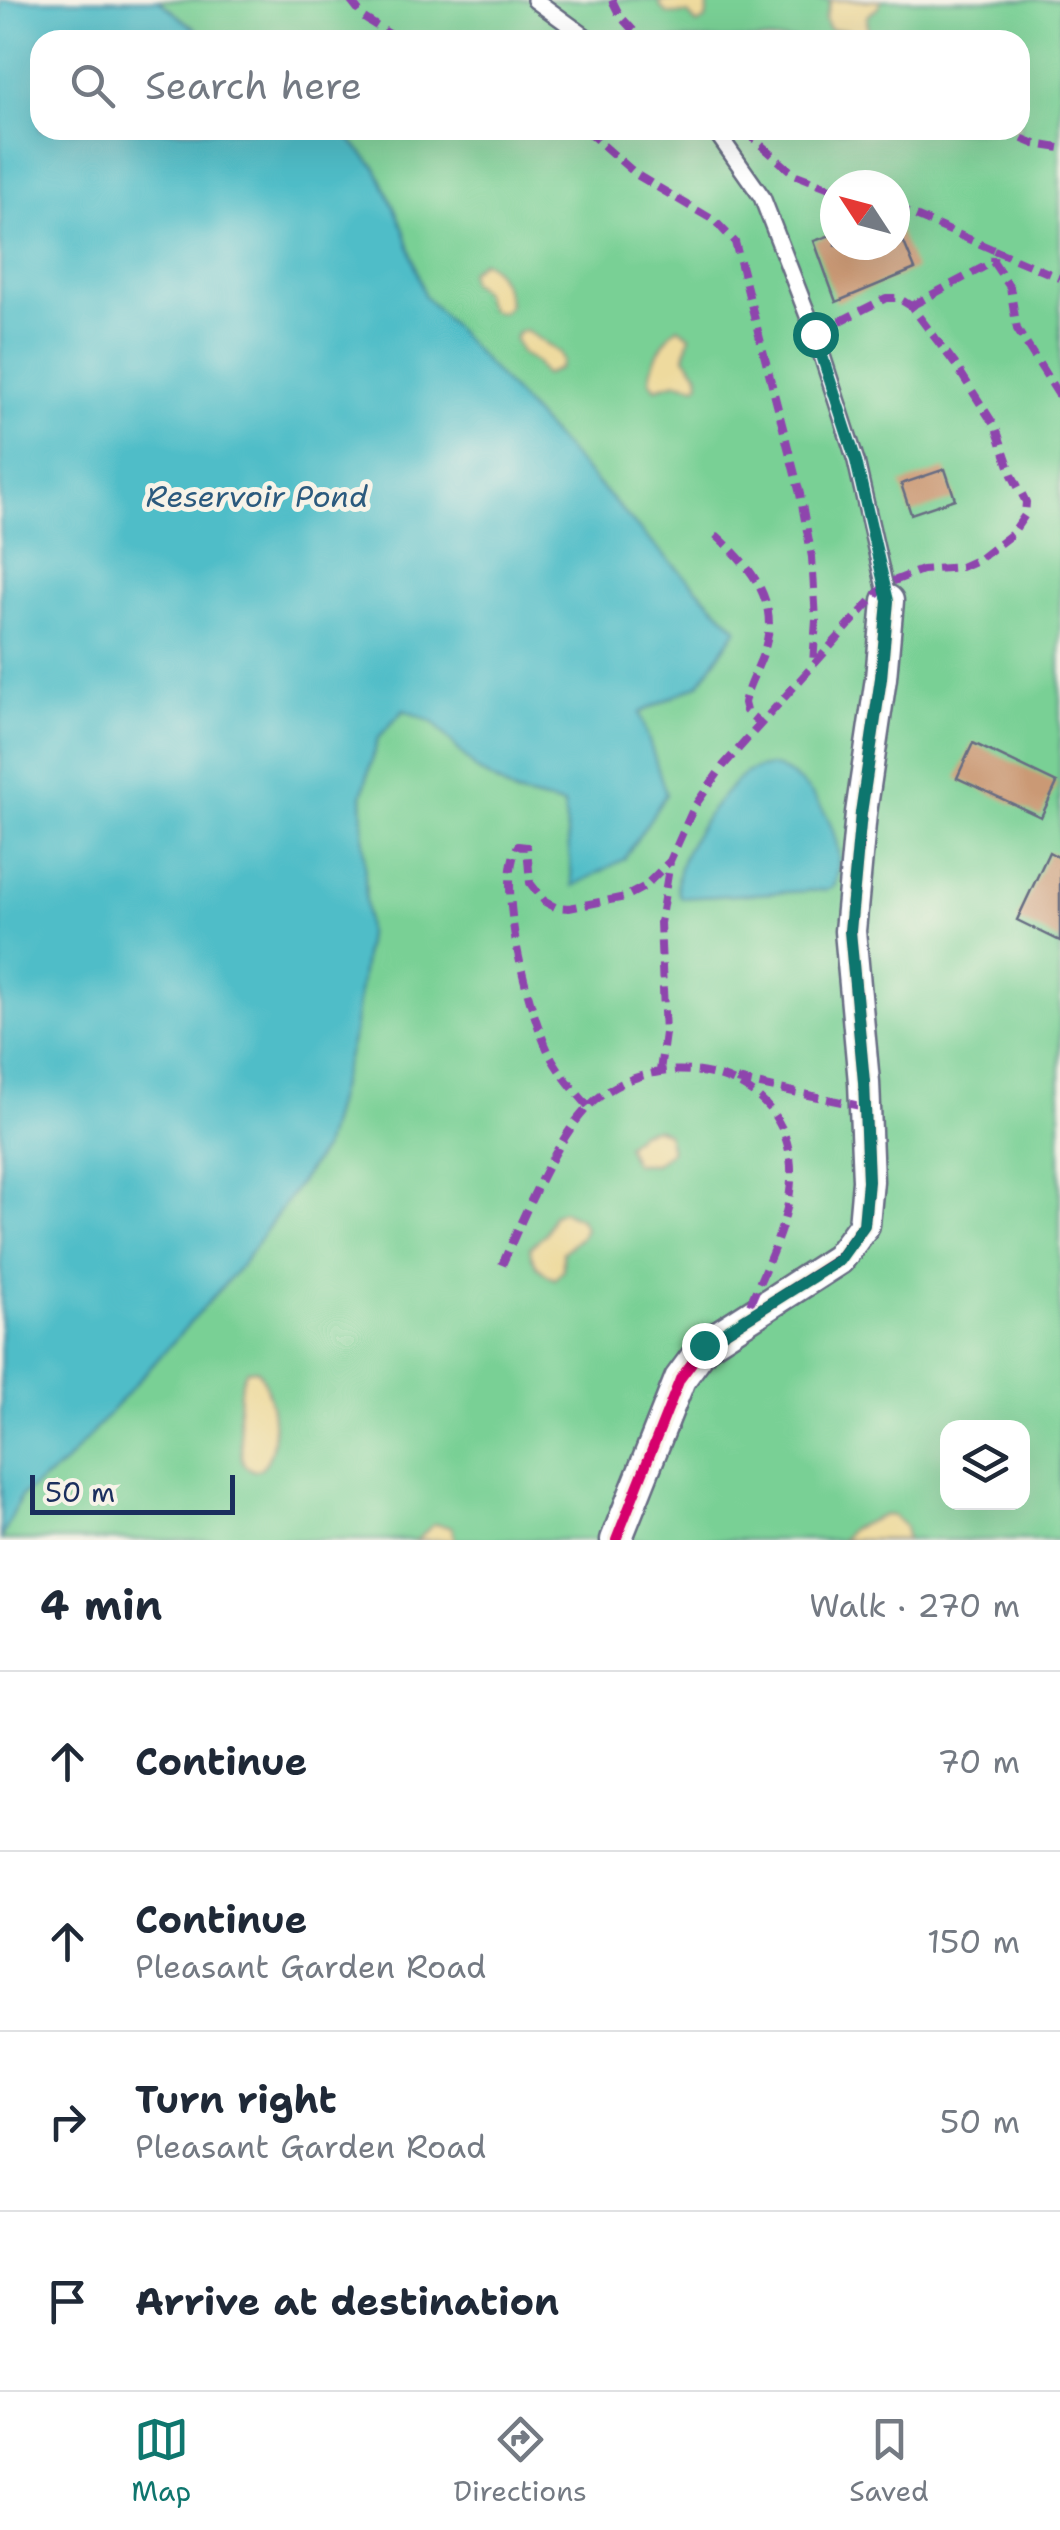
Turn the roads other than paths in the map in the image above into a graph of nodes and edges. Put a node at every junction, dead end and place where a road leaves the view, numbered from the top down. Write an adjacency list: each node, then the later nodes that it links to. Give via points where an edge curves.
1 (535, 0): 2 (lane)
2 (576, 30)
3 (722, 140): 4 (lane, via 762,197 815,334 856,461)
4 (888, 601): 5 (street, via 850,931 864,1082 864,1225 839,1260 704,1345 680,1379)
5 (616, 1540)

